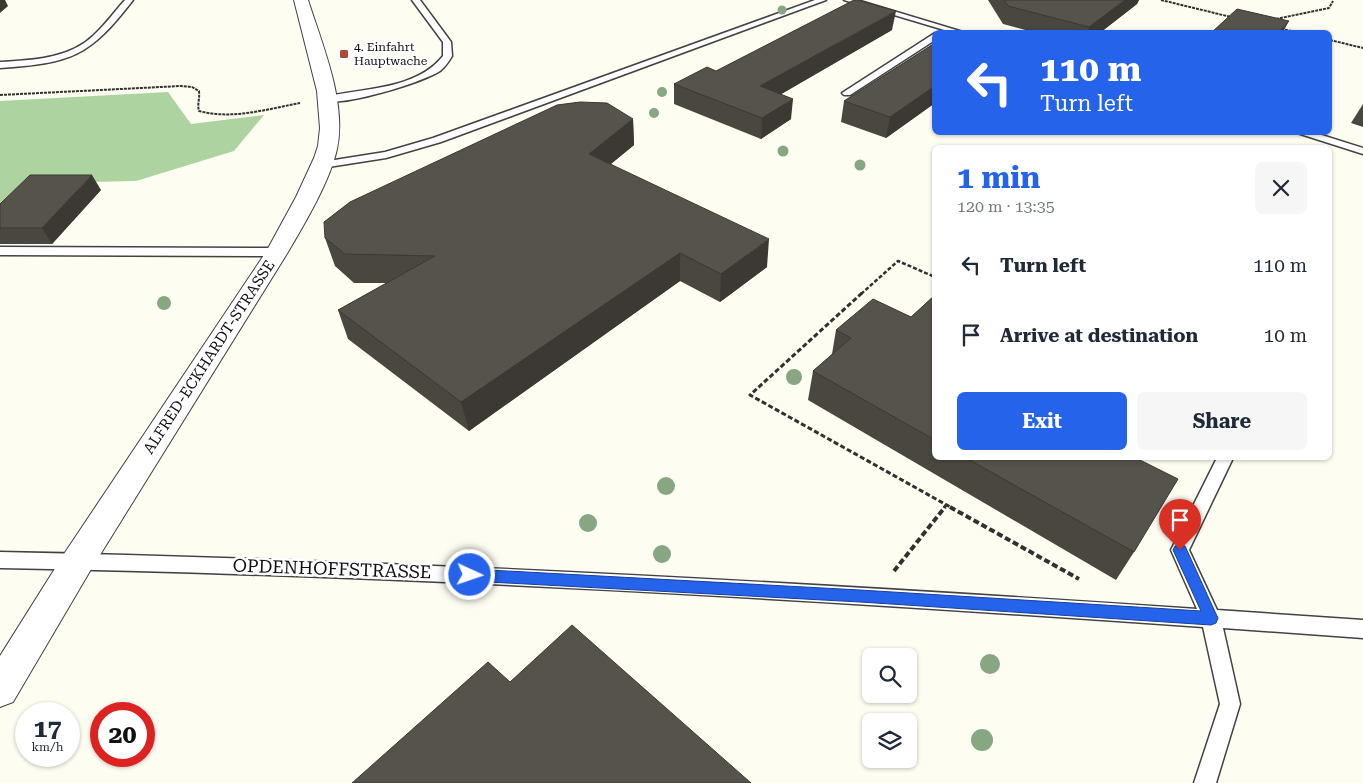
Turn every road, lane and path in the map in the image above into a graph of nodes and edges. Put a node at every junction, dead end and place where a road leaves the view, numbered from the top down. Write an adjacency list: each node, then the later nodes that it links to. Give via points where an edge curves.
1 (129, 0): 16 (lane, via 83,48 47,60)
2 (300, 0): 19 (street, ALFRED-ECKHARDT-STRASSE)
3 (416, 0): 19 (lane, via 446,42 450,50 448,58 414,80)
4 (822, 0): 22 (lane, via 438,140 386,156)
5 (848, 0): 11 (lane)
6 (1162, 0): 8 (path)
7 (1333, 1): 9 (path, via 1329,8)
8 (1238, 18)
9 (1275, 19)
10 (1281, 29): 12 (path)
11 (940, 30)
12 (1286, 30)
13 (932, 38): 17 (lane)
14 (1332, 40): 15 (path)
15 (1363, 48)
16 (0, 65)
17 (846, 93)
18 (0, 95): 19 (path, via 192,87 199,91 196,105 208,115)
19 (327, 99): 22 (street, ALFRED-ECKHARDT-STRASSE, via 328,146)
20 (1309, 135): 21 (lane)
21 (1363, 151)
22 (322, 165): 24 (street, ALFRED-ECKHARDT-STRASSE, via 302,210)
23 (0, 251): 24 (lane)
24 (277, 252): 29 (street, ALFRED-ECKHARDT-STRASSE)
25 (932, 276): 27 (path, via 898,261 750,396)
26 (1224, 460): 32 (lane, via 1180,550)
27 (946, 505): 30 (path); 31 (path, via 892,573)
28 (0, 560): 29 (lane, OPDENHOFFSTRASSE)
29 (78, 561): 31 (lane, OPDENHOFFSTRASSE, via 392,570); 34 (street, ALFRED-ECKHARDT-STRASSE)
30 (1079, 579)
31 (896, 598): 32 (lane, OPDENHOFFSTRASSE)
32 (1211, 618): 33 (lane, OPDENHOFFSTRASSE); 35 (lane, via 1230,704)
33 (1363, 629)
34 (0, 689)
35 (1205, 783)

